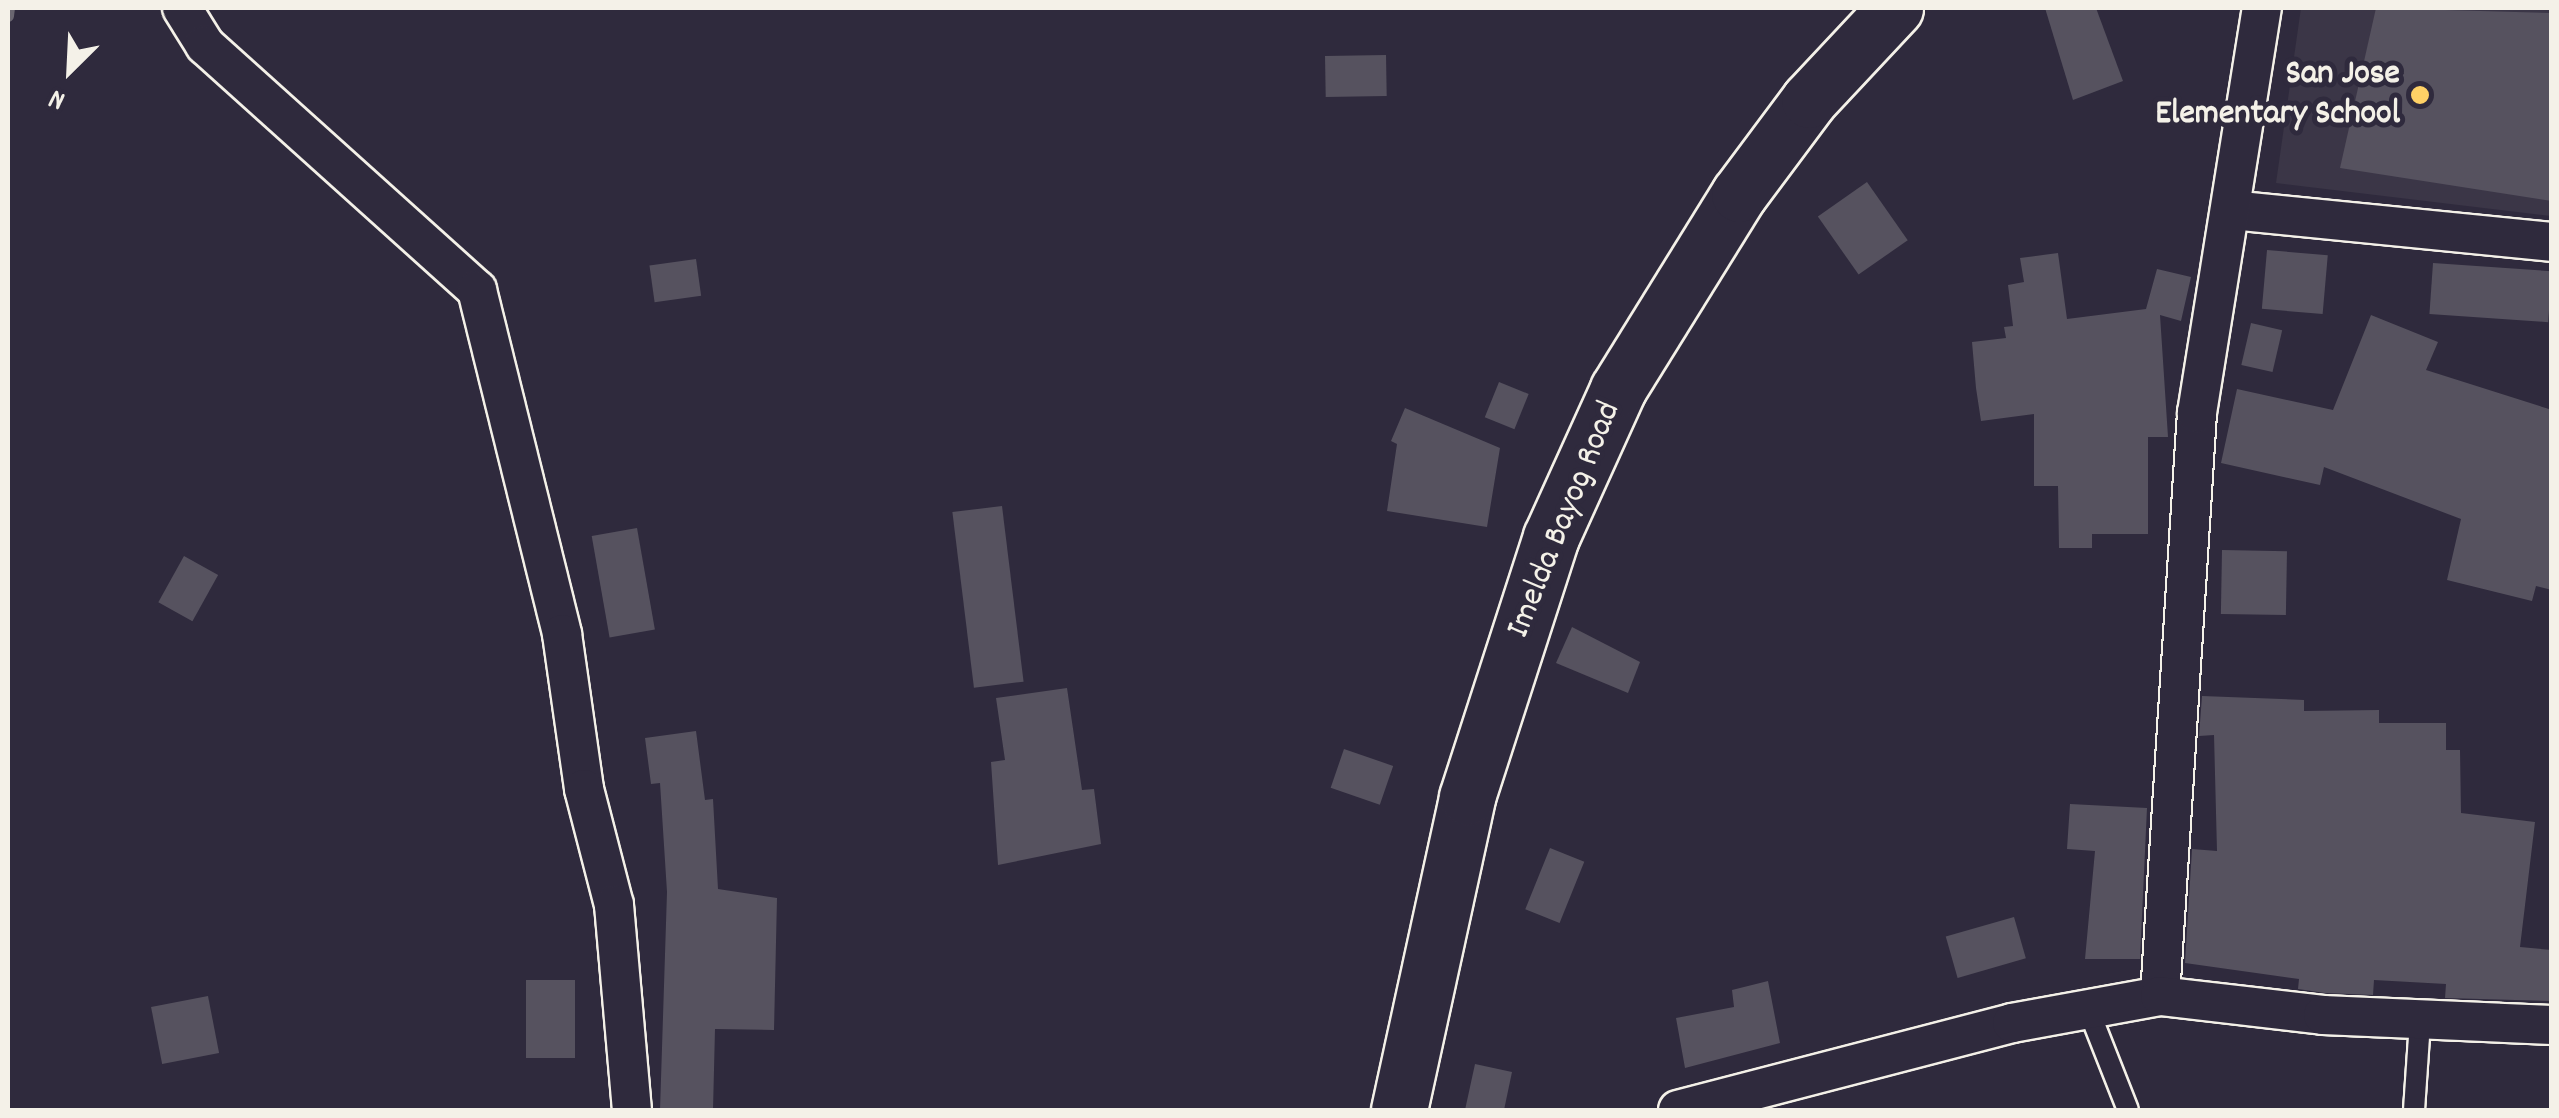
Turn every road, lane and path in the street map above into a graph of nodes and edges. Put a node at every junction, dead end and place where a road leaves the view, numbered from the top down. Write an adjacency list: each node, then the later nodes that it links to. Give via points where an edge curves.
1 (182, 8): 10 (street, via 205,44 477,290 562,634 584,789 614,905)
2 (1895, 8): 11 (main road, Imelda Bayog Road, via 1809,100 1739,194 1618,389 1552,537 1463,815)
3 (2262, 8): 4 (street)
4 (2231, 210): 5 (street); 6 (street, via 2197,413)
5 (2552, 242)
6 (2160, 996): 7 (street); 8 (street)
7 (2089, 1011): 12 (street, via 2012,1023); 13 (lane)
8 (2420, 1020): 9 (street); 14 (lane)
9 (2552, 1025)
10 (632, 1110)
11 (1399, 1110)
12 (1678, 1110)
13 (2128, 1110)
14 (2414, 1110)

